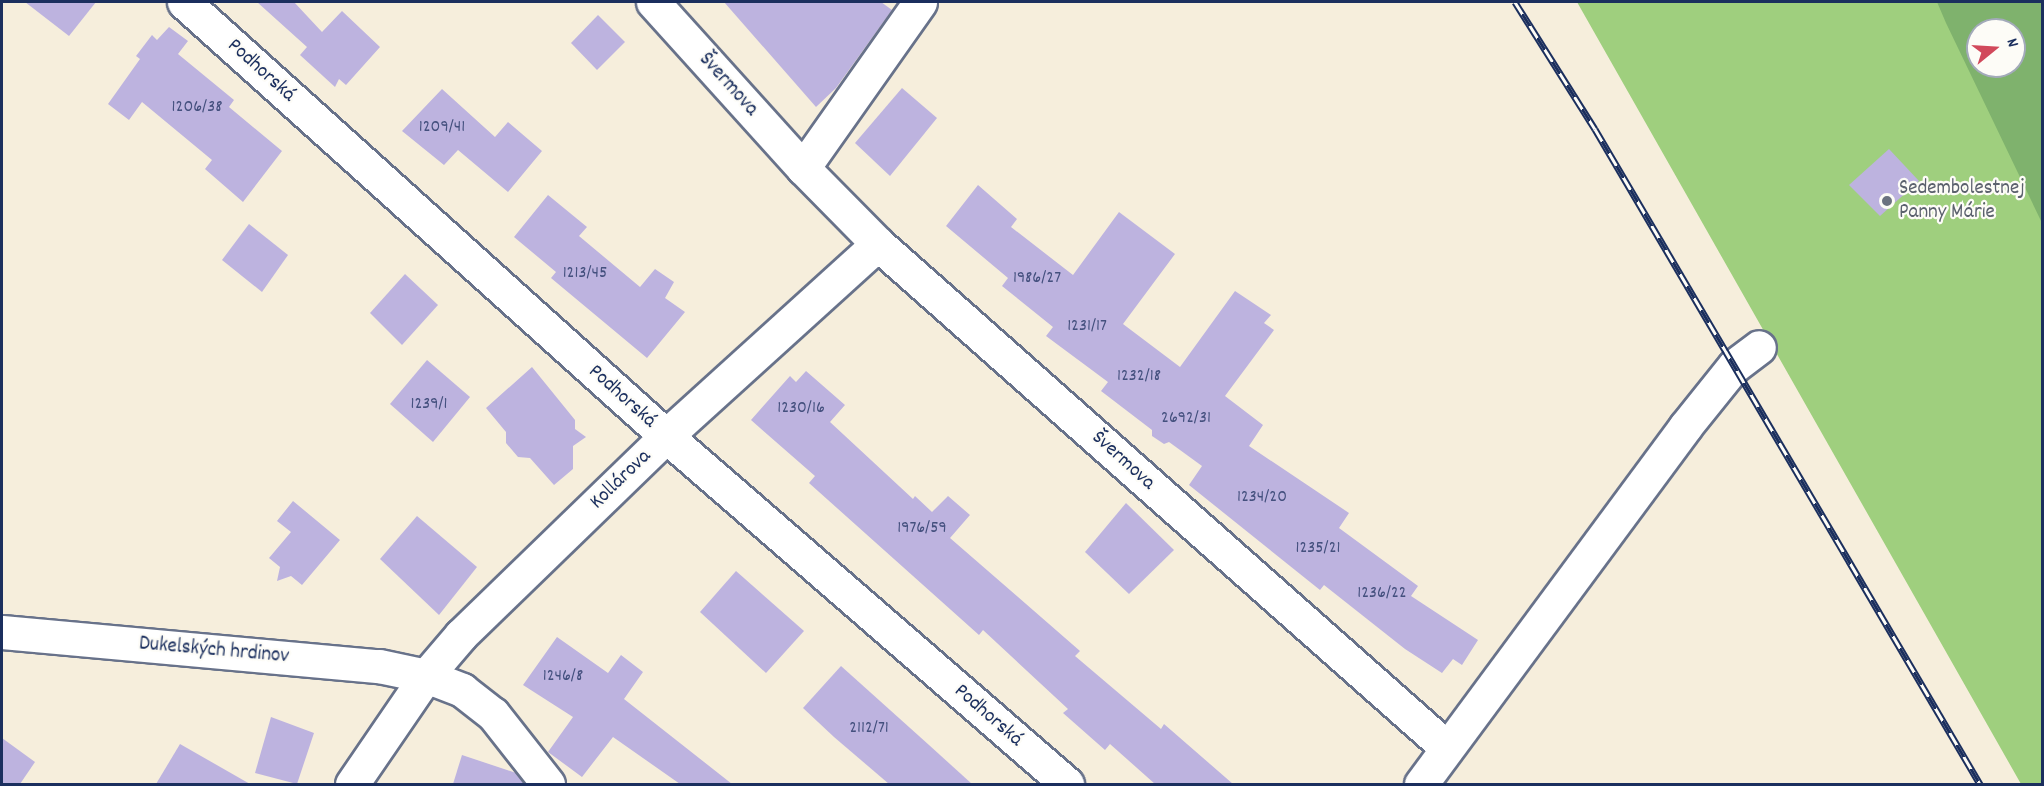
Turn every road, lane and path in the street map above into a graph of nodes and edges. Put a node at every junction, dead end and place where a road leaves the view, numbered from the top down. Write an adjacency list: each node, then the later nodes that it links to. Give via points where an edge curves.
1 (184, 2): 7 (street, Podhorská)
2 (653, 2): 4 (street, Švermova)
3 (920, 2): 4 (street)
4 (803, 168): 5 (street, Švermova)
5 (878, 244): 7 (street, Kollárova); 10 (street, Švermova)
6 (1759, 347): 10 (street, via 1734,366 1685,427)
7 (666, 436): 9 (street, Kollárova, via 460,635); 13 (street, Podhorská)
8 (2, 632): 9 (street, Dukelských hrdinov, via 379,666)
9 (426, 676): 11 (street, Kollárova); 12 (street, via 462,690 494,714)
10 (1447, 748): 14 (street)
11 (352, 784)
12 (548, 784)
13 (1067, 784)
14 (1421, 784)

